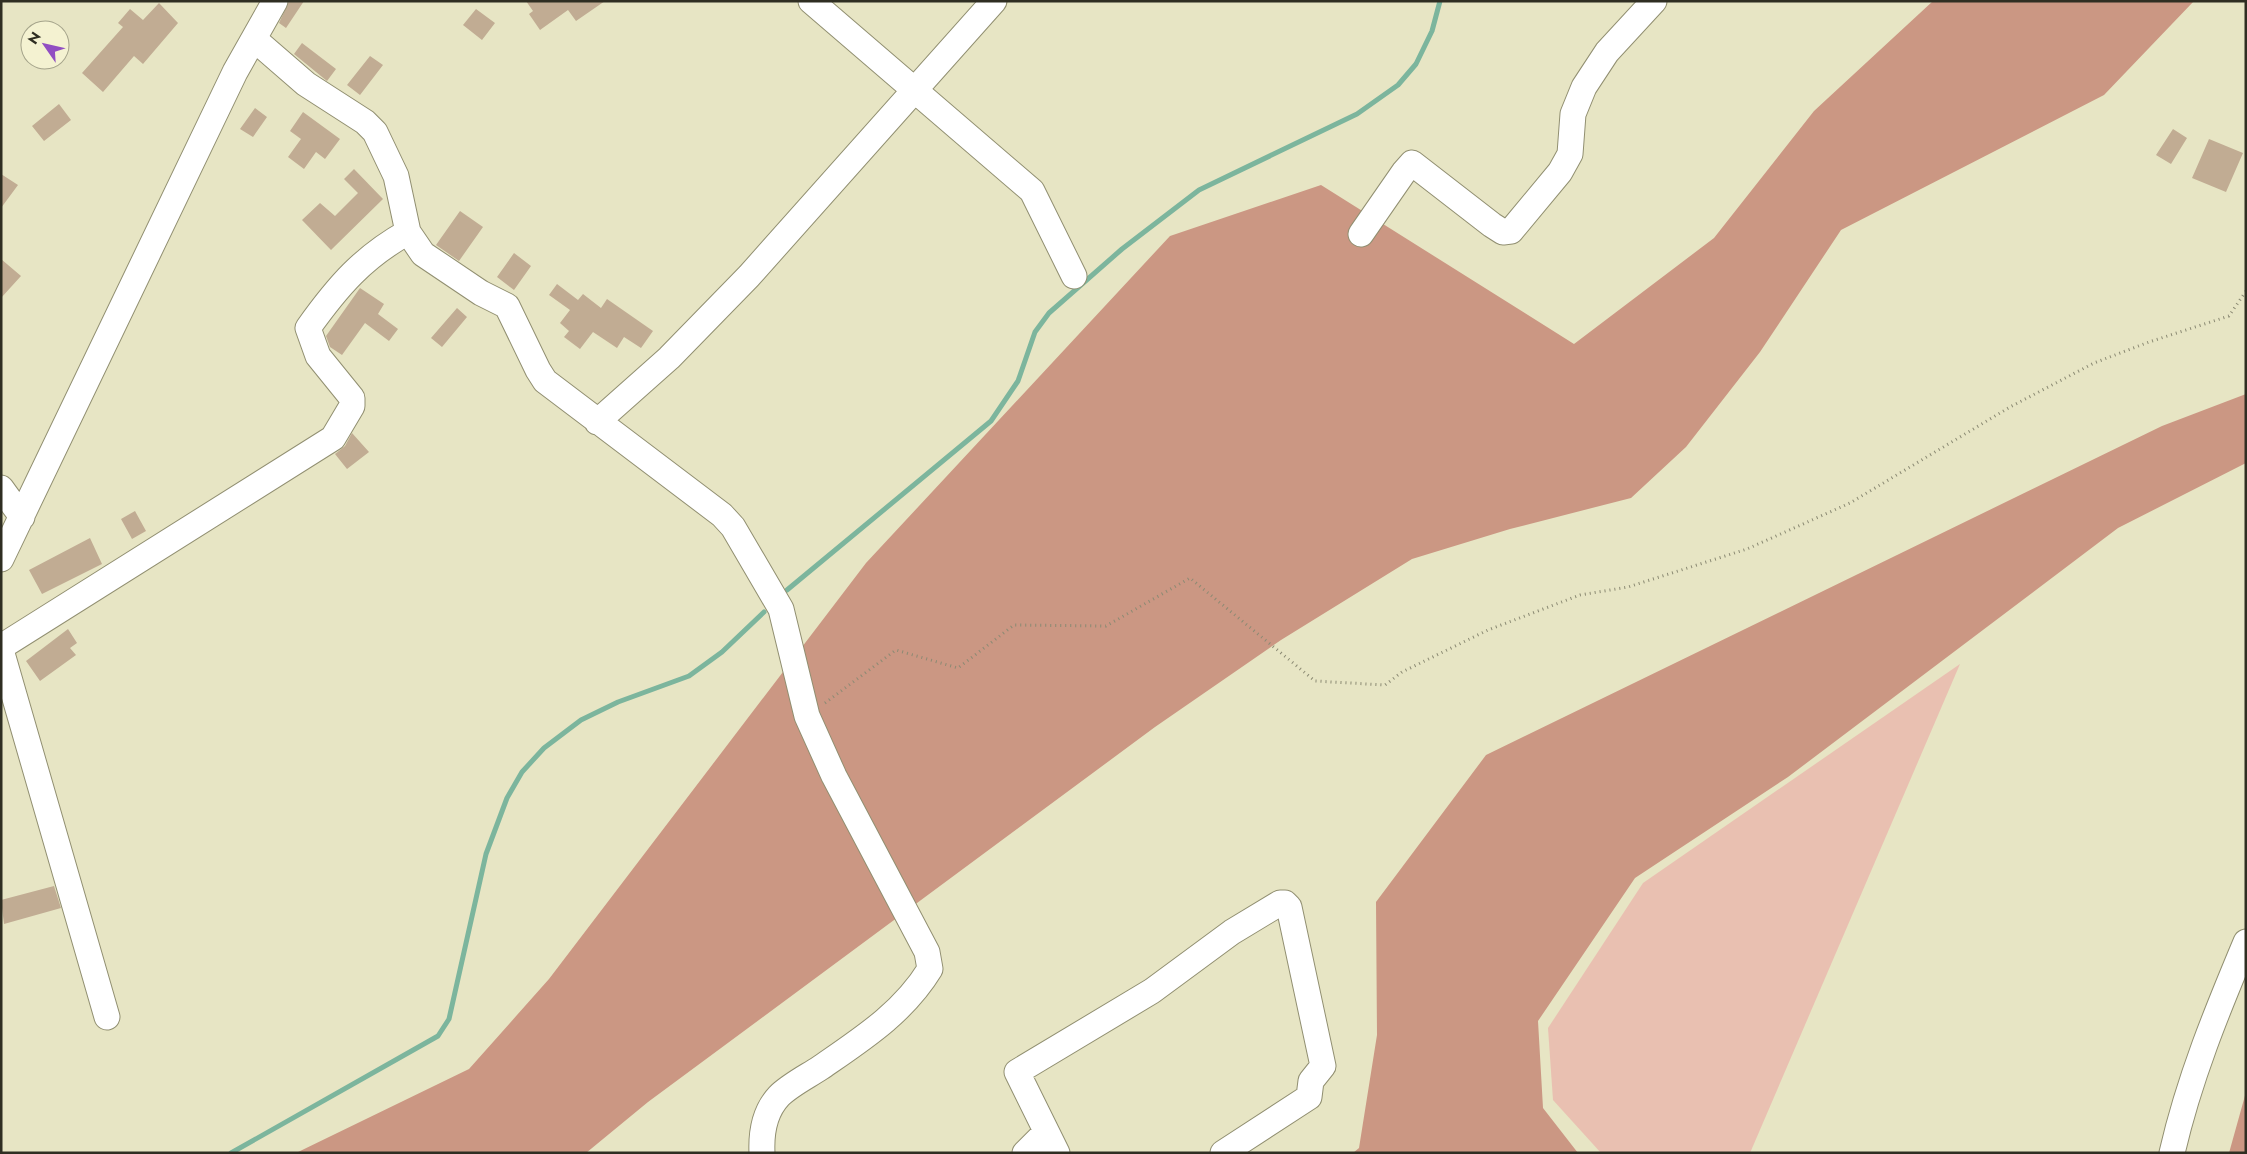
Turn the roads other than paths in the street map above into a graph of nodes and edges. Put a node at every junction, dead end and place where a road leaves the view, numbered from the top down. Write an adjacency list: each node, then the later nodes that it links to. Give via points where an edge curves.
1 (275, 1): 5 (street)
2 (811, 1): 6 (street)
3 (994, 1): 6 (street)
4 (1654, 1): 8 (street, via 1608,52 1584,87 1573,114 1570,154 1560,172 1511,231 1503,232 1412,163)
5 (254, 39): 7 (street, via 306,84 375,132 396,176); 12 (street, via 235,72)
6 (916, 89): 9 (street, via 1032,191); 10 (street, via 749,276 669,358)
7 (408, 232): 10 (street, via 422,254 434,263 507,306 545,381); 14 (street, via 367,257 331,296 308,328 318,356 352,398 352,406 333,438)
8 (1361, 234)
9 (1074, 276)
10 (597, 422): 18 (street, via 700,497 733,527 781,609 807,716 834,776 927,952 930,968 893,1016 780,1095 768,1112 761,1134)
11 (1, 488): 12 (street)
12 (22, 517): 13 (street)
13 (1, 559)
14 (1, 648): 16 (street)
15 (2246, 942): 21 (street, via 2198,1058)
16 (107, 1018)
17 (1051, 1142): 19 (street); 20 (street, via 1017,1072 1152,991 1232,932 1285,903 1291,916 1323,1066 1311,1081 1309,1097)
18 (762, 1153)
19 (1025, 1153)
20 (1223, 1153)
21 (2172, 1153)

